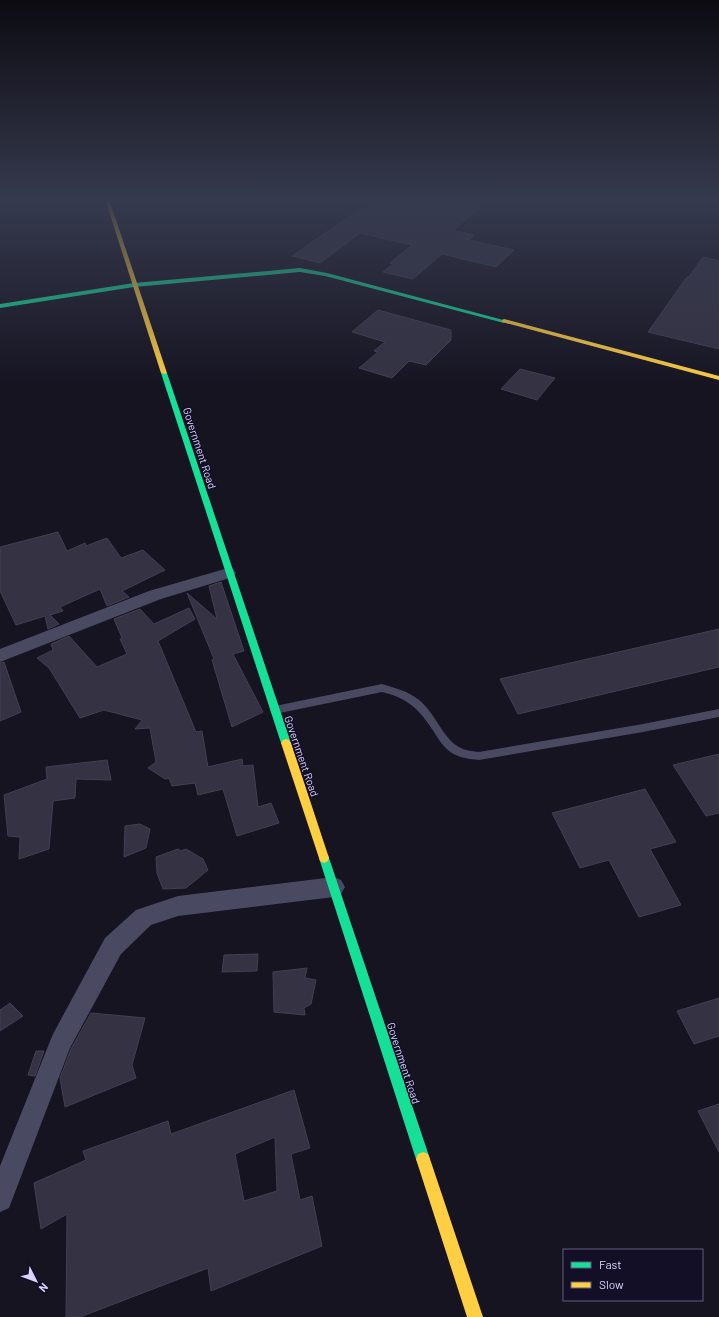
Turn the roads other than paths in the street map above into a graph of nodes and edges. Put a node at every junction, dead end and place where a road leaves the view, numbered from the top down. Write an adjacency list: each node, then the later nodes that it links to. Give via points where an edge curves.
1 (127, 263): 2 (street, Government Road)
2 (134, 285): 3 (street); 4 (street, via 281,271 319,273); 5 (street, Government Road)
3 (0, 306)
4 (719, 378)
5 (228, 573): 6 (street, via 155,595); 7 (street, Government Road)
6 (0, 656)
7 (274, 711): 8 (lane, via 382,688 396,690 418,702 450,746 464,753 479,756); 9 (street, Government Road)
8 (719, 713)
9 (334, 887): 10 (street, via 178,906 144,917 113,946 61,1042); 11 (street, Government Road)
10 (0, 1199)
11 (475, 1317)

